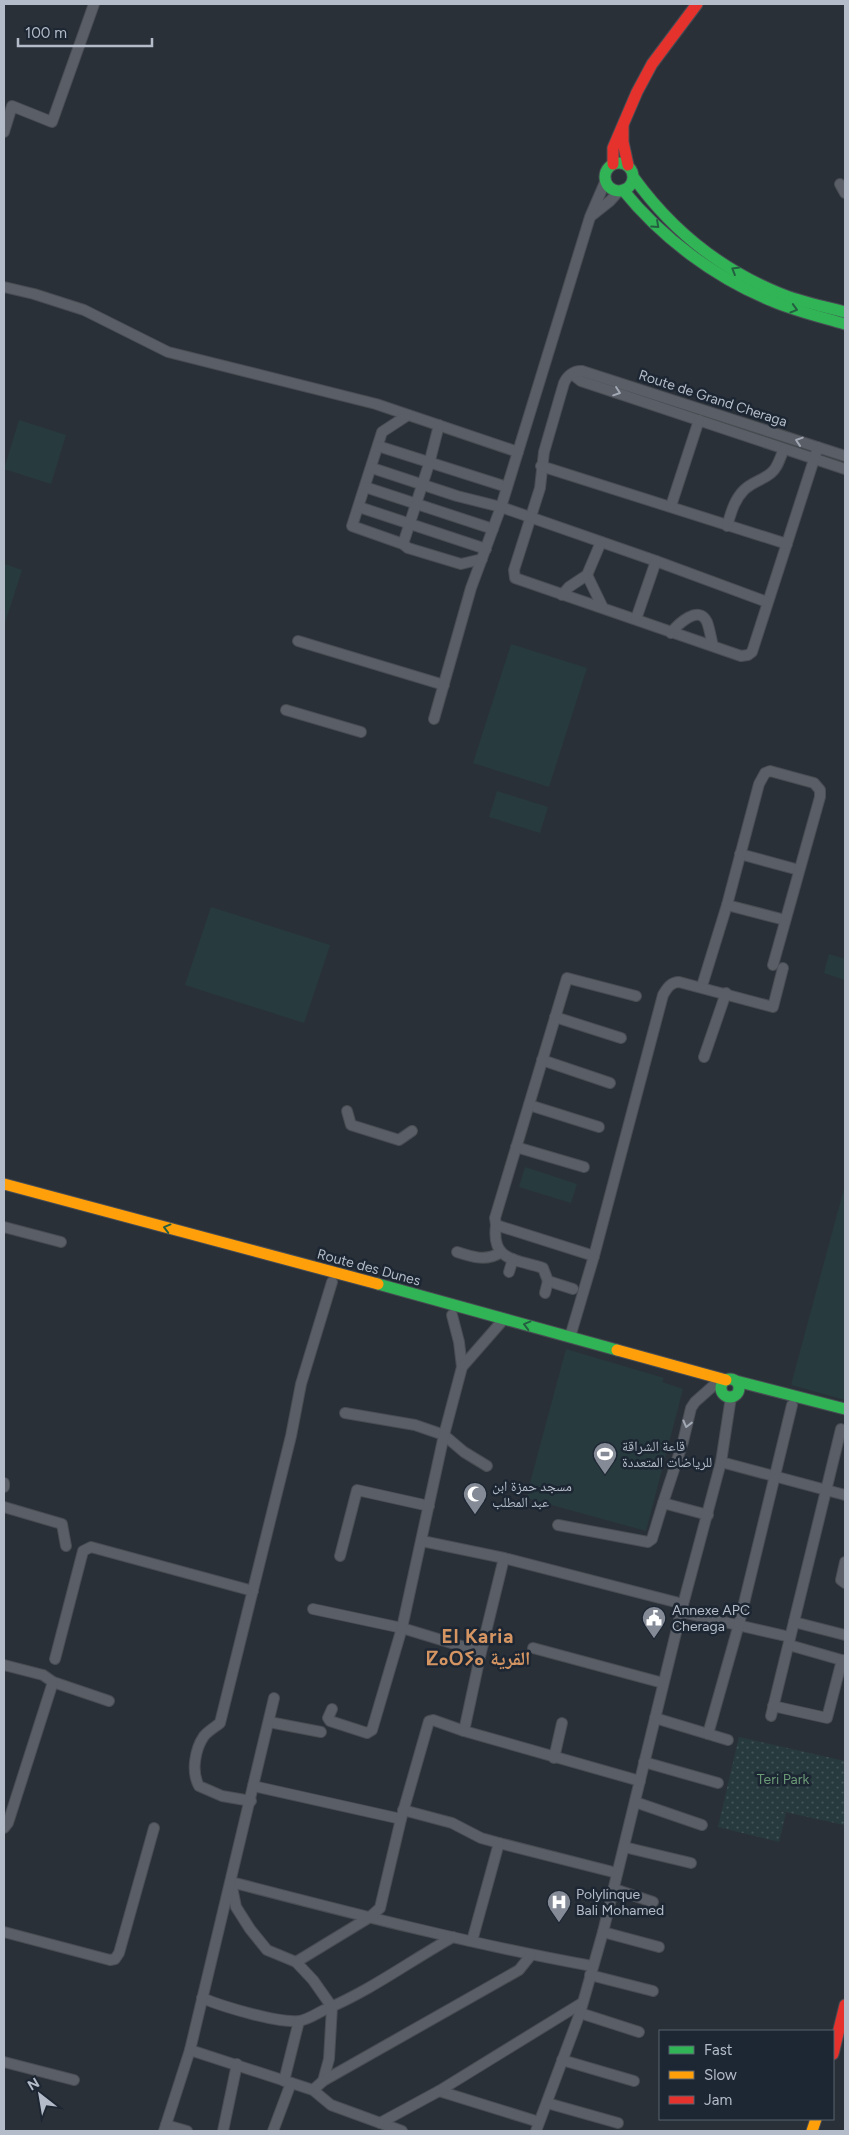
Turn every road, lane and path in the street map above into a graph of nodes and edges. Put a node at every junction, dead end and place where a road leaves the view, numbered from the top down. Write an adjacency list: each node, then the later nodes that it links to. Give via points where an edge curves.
1 (94, 4): 4 (street, via 52,122 12,106)
2 (697, 4): 3 (main road, via 652,64 636,92)
3 (623, 126): 5 (main road, via 612,151); 6 (main road)
4 (4, 132)
5 (613, 164): 6 (main road); 8 (main road, via 607,170)
6 (628, 166): 7 (main road)
7 (634, 178): 9 (main road, via 632,184); 12 (main road, one-way to 7, via 778,292 728,266 676,226 649,199)
8 (606, 180): 9 (main road, via 610,188); 10 (street)
9 (621, 191): 10 (street); 13 (main road, one-way to 13, via 688,253 722,277 773,302)
10 (590, 217): 21 (street)
11 (4, 287): 15 (street, via 84,310 168,352 376,404)
12 (845, 312)
13 (845, 324)
14 (572, 374): 16 (street, one-way to 16, via 581,381); 19 (street, Route de Grand Cheraga, one-way to 14, via 582,370); 25 (street, via 564,383)
15 (408, 415): 17 (street); 18 (street, via 384,430)
16 (699, 420): 20 (street); 32 (street)
17 (439, 425): 21 (street); 24 (street)
18 (378, 446): 24 (street); 26 (street)
19 (818, 447): 22 (street, Route de Grand Cheraga); 23 (street)
20 (784, 449): 23 (street); 37 (street, via 770,474 748,486 735,502)
21 (518, 452): 30 (street)
22 (845, 456)
23 (814, 459): 27 (street); 41 (street)
24 (430, 464): 28 (street); 30 (street)
25 (541, 466): 32 (street); 35 (street, via 540,488)
26 (372, 468): 28 (street); 29 (street)
27 (845, 469)
28 (422, 484): 31 (street); 34 (street)
29 (365, 487): 31 (street); 33 (street)
30 (507, 487): 34 (street)
31 (416, 504): 36 (street); 38 (street)
32 (671, 506): 37 (street)
33 (359, 507): 36 (street); 40 (street, via 352,526)
34 (501, 507): 35 (street); 38 (street)
35 (532, 519): 39 (street); 46 (street, via 514,574 519,580)
36 (410, 524): 40 (street); 42 (street)
37 (727, 526): 41 (street)
38 (493, 530): 42 (street)
39 (601, 542): 44 (street); 45 (street)
40 (403, 544): 43 (street, via 461,564)
41 (787, 544): 47 (street)
42 (486, 549): 43 (street)
43 (482, 559): 53 (street)
44 (656, 561): 47 (street); 49 (street)
45 (587, 575): 46 (street); 48 (street)
46 (562, 594): 48 (street)
47 (767, 602): 52 (street, via 750,654 744,656)
48 (603, 608): 49 (street)
49 (636, 619): 50 (street)
50 (671, 633): 52 (street); 52 (street, via 686,618 698,615 707,622)
51 (298, 641): 53 (street)
52 (713, 646)
53 (444, 684): 55 (street)
54 (286, 710): 56 (street)
55 (434, 719)
56 (362, 732)
57 (740, 854): 58 (street); 58 (street, via 761,779 770,771 781,773 814,783 820,790); 59 (street)
58 (799, 870): 60 (street)
59 (726, 905): 60 (street); 63 (street)
60 (785, 920): 61 (street)
61 (772, 965)
62 (783, 968): 64 (street, via 773,1007)
63 (702, 986): 64 (street); 84 (street, via 674,982 664,995)
64 (726, 993): 68 (street)
65 (636, 996): 66 (street, via 567,978)
66 (555, 1017): 67 (street); 69 (street)
67 (621, 1038)
68 (704, 1057)
69 (542, 1060): 70 (street); 71 (street)
70 (610, 1082)
71 (529, 1105): 73 (street); 75 (street)
72 (347, 1111): 74 (street, via 351,1125 399,1140)
73 (600, 1127)
74 (412, 1131)
75 (516, 1147): 76 (street); 79 (street, via 495,1218)
76 (584, 1167)
77 (4, 1184): 92 (main road, Route des Dunes, one-way to 77)
78 (4, 1194): 88 (main road, Route des Dunes)
79 (496, 1225): 83 (street, via 494,1236); 84 (street)
80 (4, 1227): 81 (street)
81 (60, 1242)
82 (457, 1252): 83 (street, via 484,1258 494,1257)
83 (500, 1252): 85 (street)
84 (594, 1256): 93 (street)
85 (513, 1259): 86 (street); 87 (street, via 543,1268)
86 (509, 1272)
87 (548, 1281): 89 (street); 90 (street)
88 (332, 1282): 91 (main road, Route des Dunes); 117 (street, via 301,1384)
89 (573, 1289)
90 (545, 1293)
91 (452, 1315): 92 (main road, Route des Dunes); 94 (street)
92 (501, 1323): 93 (main road, Route des Dunes, one-way to 92); 94 (street); 95 (main road, Route des Dunes)
93 (570, 1337): 95 (main road, Route des Dunes)
94 (462, 1367): 100 (street)
95 (728, 1387): 96 (main road, Route des Dunes); 97 (main road, Route des Dunes); 101 (street); 106 (street, one-way to 106, via 695,1402 691,1408)
96 (792, 1405): 99 (main road, Route des Dunes); 103 (street)
97 (845, 1410)
98 (345, 1413): 100 (street, via 415,1425)
99 (844, 1424): 104 (street)
100 (444, 1435): 102 (street); 107 (street)
101 (721, 1462): 103 (street); 109 (street)
102 (487, 1466)
103 (774, 1476): 104 (street); 121 (street)
104 (826, 1490): 105 (street); 120 (street)
105 (845, 1495)
106 (663, 1503): 109 (street); 110 (street, via 652,1539 648,1542)
107 (429, 1506): 111 (street); 113 (street, via 357,1490)
108 (4, 1507): 112 (street, via 62,1524)
109 (708, 1514): 118 (street)
110 (558, 1525)
111 (422, 1541): 114 (street); 122 (street)
112 (66, 1546)
113 (340, 1556)
114 (504, 1558): 118 (street); 126 (street)
115 (845, 1562): 116 (street, via 841,1575)
116 (845, 1583)
117 (253, 1591): 127 (street, via 86,1548); 147 (street, via 220,1723 204,1736 194,1773 199,1786 222,1796)
118 (682, 1608): 121 (street); 131 (street)
119 (313, 1609): 122 (street)
120 (794, 1622): 123 (street); 124 (street)
121 (739, 1624): 124 (street); 140 (street)
122 (402, 1628): 126 (street); 134 (street, via 371,1732 330,1721)
123 (845, 1634)
124 (789, 1641): 128 (street); 128 (street, via 772,1711 827,1718)
125 (533, 1648): 131 (street)
126 (481, 1652): 138 (street)
127 (55, 1659)
128 (844, 1660)
129 (4, 1665): 130 (street, via 43,1675)
130 (53, 1682): 133 (street); 151 (street)
131 (664, 1683): 135 (street)
132 (274, 1698): 136 (street)
133 (109, 1701)
134 (332, 1709)
135 (655, 1718): 140 (street); 143 (street)
136 (269, 1722): 139 (street); 146 (street)
137 (562, 1723): 142 (street)
138 (464, 1731): 142 (street); 149 (street, via 429,1721)
139 (322, 1732)
140 (708, 1734): 141 (street)
141 (728, 1740)
142 (554, 1758): 144 (street)
143 (644, 1762): 144 (street); 145 (street)
144 (640, 1781): 148 (street)
145 (718, 1783)
146 (253, 1786): 147 (street); 149 (street)
147 (251, 1801): 157 (street)
148 (635, 1802): 150 (street); 154 (street)
149 (402, 1814): 153 (street, via 452,1823); 160 (street, via 380,1908)
150 (702, 1825)
151 (4, 1828)
152 (154, 1828): 161 (street, via 115,1959)
153 (499, 1843): 156 (street); 164 (street)
154 (624, 1847): 155 (street); 156 (street)
155 (691, 1863)
156 (617, 1873): 158 (street)
157 (231, 1882): 160 (street); 167 (street, via 236,1907 267,1950); 170 (street)
158 (614, 1889): 159 (street); 162 (street)
159 (653, 1902)
160 (370, 1917): 163 (street); 167 (street)
161 (4, 1932)
162 (603, 1932): 165 (street); 168 (street)
163 (454, 1937): 164 (street); 172 (street, via 410,1961 374,1986)
164 (472, 1941): 166 (street)
165 (659, 1947)
166 (531, 1955): 168 (street); 183 (street, via 519,1970)
167 (296, 1962): 172 (street, via 314,1980)
168 (591, 1970): 169 (street); 173 (street)
169 (652, 1991)
170 (202, 1998): 174 (street, via 224,2007); 176 (street)
171 (845, 2005): 177 (main road)
172 (332, 2007): 174 (street); 183 (street, via 330,2058)
173 (581, 2008): 175 (street); 178 (street); 186 (street)
174 (299, 2021): 184 (street)
175 (639, 2032)
176 (190, 2050): 180 (street); 191 (street)
177 (834, 2050)
178 (562, 2060): 182 (street); 187 (street)
179 (4, 2062): 181 (street)
180 (237, 2064): 184 (street); 193 (street)
181 (74, 2080)
182 (634, 2080)
183 (323, 2081): 185 (street)
184 (288, 2082): 185 (street); 194 (street)
185 (313, 2090): 188 (street, via 331,2105)
186 (439, 2091): 188 (street); 190 (street)
187 (547, 2103): 189 (street); 190 (street)
188 (380, 2123): 195 (street)
189 (618, 2123)
190 (538, 2127)
191 (165, 2128): 192 (street)
192 (187, 2131)
193 (222, 2131)
194 (273, 2131)
195 (402, 2131)

